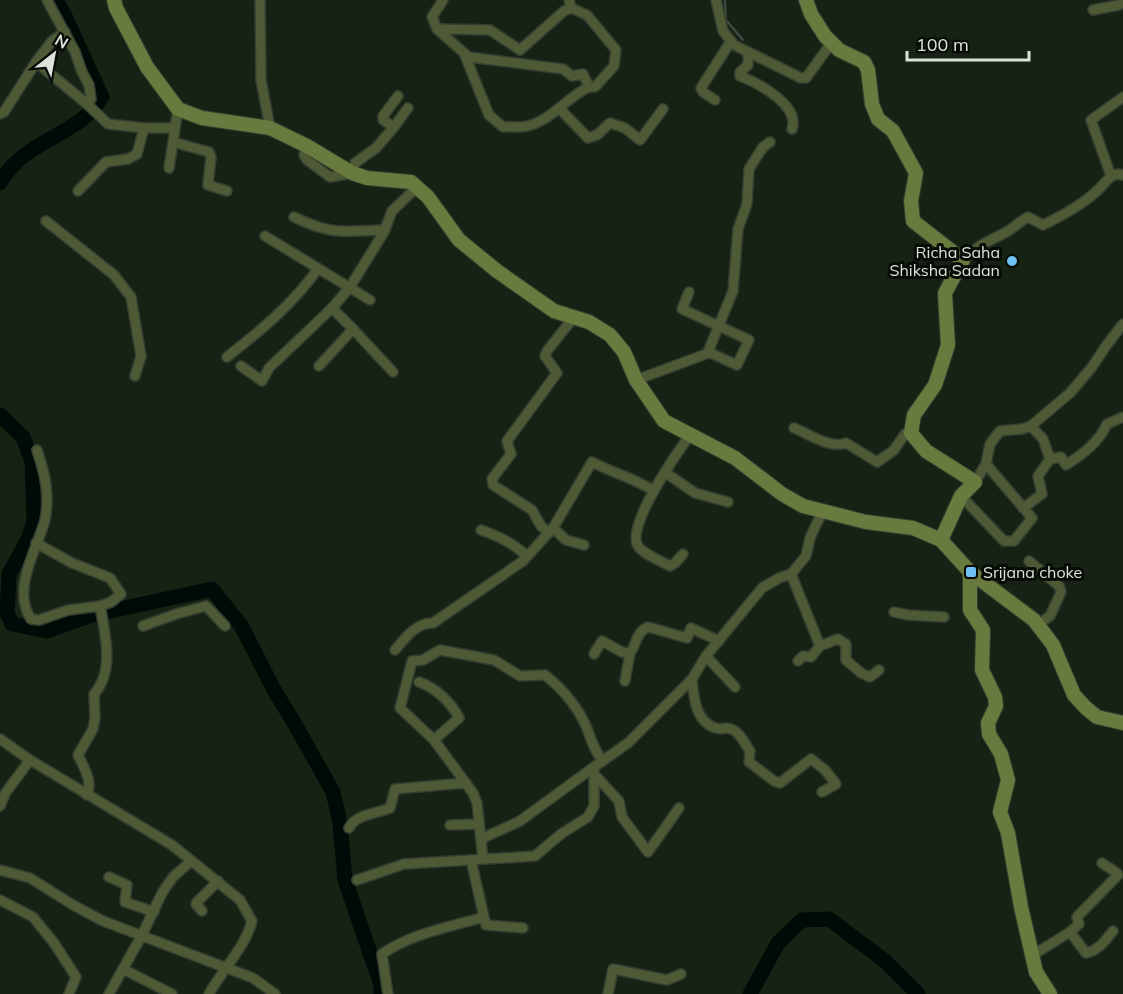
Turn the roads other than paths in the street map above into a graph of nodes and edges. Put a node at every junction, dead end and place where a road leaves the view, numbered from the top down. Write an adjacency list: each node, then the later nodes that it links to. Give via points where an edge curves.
1 (47, 0): 11 (street)
2 (114, 0): 24 (street, via 147,67)
3 (260, 0): 30 (street, via 261,80)
4 (443, 0): 10 (street, via 432,17)
5 (716, 0): 12 (street, via 723,31)
6 (806, 0): 13 (street, via 811,14)
7 (1123, 2): 9 (street)
8 (570, 4): 10 (street, via 520,50 490,30); 17 (street, via 587,15 616,50 614,66 595,87)
9 (1093, 10)
10 (437, 28): 15 (street)
11 (65, 32): 16 (street, via 52,41); 21 (street, via 90,85 92,99)
12 (731, 41): 14 (street); 20 (street, via 701,88)
13 (832, 42): 14 (street, via 806,78); 45 (street, via 839,50 864,62 878,119 894,131 916,173 911,201 913,221)
14 (748, 52): 31 (street, via 748,65 740,76 785,103 792,116)
15 (464, 53): 17 (street, via 469,57 563,69 572,76 583,74); 23 (street, via 489,115 502,127 528,126)
16 (36, 62): 21 (street); 26 (street)
17 (589, 87): 23 (street)
18 (398, 96): 27 (street, via 383,116)
19 (1123, 97): 37 (street, via 1090,120)
20 (715, 100)
21 (87, 104): 28 (street, via 108,124)
22 (408, 108): 27 (street)
23 (559, 108): 25 (street, via 588,138 610,123 625,128 640,140)
24 (178, 109): 29 (street); 30 (street, via 202,118)
25 (663, 109)
26 (0, 114)
27 (394, 127): 35 (street, via 355,163)
28 (144, 128): 29 (street); 39 (street, via 137,154 106,162)
29 (174, 128): 32 (street)
30 (270, 128): 35 (street)
31 (792, 129)
32 (173, 142): 34 (street); 40 (street, via 209,152 212,157 208,185)
33 (770, 142): 53 (street, via 749,169 747,204 738,229 734,291)
34 (169, 168)
35 (352, 173): 38 (street)
36 (1123, 175): 37 (street)
37 (1112, 176): 45 (street, via 1062,216 1043,225 1028,217 983,242)
38 (418, 186): 43 (street, via 392,211); 51 (street, via 459,240 543,304)
39 (78, 191)
40 (227, 191)
41 (294, 217): 43 (street, via 339,233)
42 (46, 221): 60 (street, via 126,288 141,356)
43 (385, 230): 47 (street)
44 (265, 236): 46 (street)
45 (963, 260): 65 (street, via 945,293 948,345 935,385 914,415)
46 (317, 270): 47 (street); 56 (street, via 260,331)
47 (350, 287): 49 (street); 50 (street)
48 (689, 292): 53 (street, via 682,309)
49 (370, 300)
50 (332, 308): 54 (street); 57 (street, via 269,368 261,381)
51 (574, 317): 61 (street, via 595,325 617,343); 78 (street, via 545,356 557,373 507,441 511,454 492,479 493,485 532,510 541,526)
52 (1123, 324): 63 (street, via 1070,393)
53 (719, 326): 55 (street); 55 (street, via 749,340 737,365)
54 (353, 329): 58 (street); 59 (street)
55 (708, 351): 61 (street)
56 (227, 357)
57 (241, 366)
58 (319, 366)
59 (393, 372)
60 (135, 376)
61 (636, 380): 66 (street, via 664,421)
62 (1123, 417): 68 (street, via 1107,424 1089,448 1066,465 1060,457)
63 (1031, 426): 68 (street, via 1043,439); 69 (street, via 1000,431 990,444)
64 (794, 428): 65 (street, via 838,446 846,443 877,462 894,450 905,434)
65 (911, 433): 71 (street, via 926,451)
66 (691, 434): 70 (street); 76 (street, via 735,458 792,501)
67 (38, 450): 80 (street, via 47,483 45,519)
68 (1050, 459): 75 (street, via 1038,476 1042,494)
69 (986, 464): 71 (street); 75 (street)
70 (666, 473): 72 (street); 74 (street, via 696,493)
71 (975, 482): 73 (street)
72 (654, 491): 78 (street, via 636,479 592,462); 82 (street, via 638,525 638,547 670,566)
73 (961, 496): 75 (street, via 1004,542 1014,541 1032,518); 79 (street)
74 (728, 502)
75 (1023, 508)
76 (822, 512): 79 (street, via 913,528); 86 (street, via 806,556)
77 (481, 530): 83 (street, via 515,545)
78 (550, 530): 81 (street); 83 (street)
79 (941, 540): 85 (street)
80 (36, 543): 87 (street, via 110,578 121,594); 87 (street, via 23,594 31,619)
81 (584, 545)
82 (683, 554)
83 (527, 556): 95 (street, via 433,623 415,629)
84 (1029, 561): 90 (street, via 1061,592 1050,616)
85 (969, 572): 90 (street); 136 (street, via 970,609 983,630 982,670 996,706 988,723 989,734 1001,754 1008,780 1000,812 1008,832)
86 (791, 574): 93 (street, via 762,588); 94 (street)
87 (100, 606): 113 (street, via 108,650 102,685 94,694 93,729 78,755 88,776)
88 (894, 612): 89 (street)
89 (944, 617)
90 (1038, 625): 105 (street, via 1053,645 1074,695 1097,717)
91 (143, 626): 92 (street, via 206,606)
92 (225, 626)
93 (719, 641): 96 (street, via 692,628 687,638 648,627 636,638); 98 (street)
94 (820, 646): 99 (street, via 811,657 803,656); 100 (street, via 838,639 846,644 846,660 861,673 870,677)
95 (395, 650)
96 (630, 652): 97 (street, via 602,641); 102 (street)
97 (594, 654)
98 (706, 656): 101 (street); 104 (street)
99 (798, 661)
100 (879, 670)
101 (692, 679): 109 (street, via 628,743); 112 (street, via 702,719 739,735 750,750 749,762 780,783 811,759 836,784)
102 (625, 681)
103 (420, 682): 107 (street, via 438,692 459,718)
104 (735, 687)
105 (1123, 723)
106 (0, 740): 108 (street)
107 (434, 740): 109 (street, via 400,706 412,661 423,660 440,650 494,660 520,676 545,675 573,703); 111 (street)
108 (30, 760): 113 (street); 114 (street)
109 (603, 760): 110 (street)
110 (594, 771): 115 (street, via 619,801 622,817 648,852); 119 (street, via 520,821); 120 (street, via 594,806 588,817 535,856)
111 (466, 783): 116 (street, via 477,803); 118 (street, via 395,789 390,808 358,818)
112 (822, 792)
113 (87, 795): 122 (street, via 172,845)
114 (1, 800)
115 (679, 808)
116 (479, 824): 117 (street); 119 (street)
117 (450, 825)
118 (349, 828)
119 (481, 839): 120 (street)
120 (483, 858): 121 (street)
121 (471, 860): 126 (street, via 404,864); 131 (street)
122 (191, 861): 127 (street); 130 (street, via 173,876)
123 (1102, 863): 134 (street, via 1118,875 1077,917 1079,924)
124 (0, 870): 135 (street, via 30,878 102,921)
125 (109, 877): 130 (street, via 127,885 125,902)
126 (357, 880)
127 (218, 881): 129 (street, via 196,904); 137 (street, via 240,900 252,921 248,936)
128 (0, 900): 140 (street, via 33,917 49,936 76,977)
129 (202, 911)
130 (154, 912): 135 (street)
131 (484, 917): 132 (street, via 486,924); 145 (street, via 418,936 382,954)
132 (523, 928)
133 (1113, 931): 134 (street, via 1102,945 1086,953)
134 (1070, 932): 136 (street)
135 (142, 935): 137 (street); 138 (street)
136 (1033, 955): 147 (street, via 1036,972)
137 (224, 968): 143 (street); 144 (street, via 253,978)
138 (123, 969): 141 (street); 142 (street)
139 (681, 974): 146 (street, via 667,980 614,969)
140 (69, 994)
141 (109, 994)
142 (172, 994)
143 (209, 994)
144 (275, 994)
145 (388, 994)
146 (608, 994)
147 (1050, 994)

